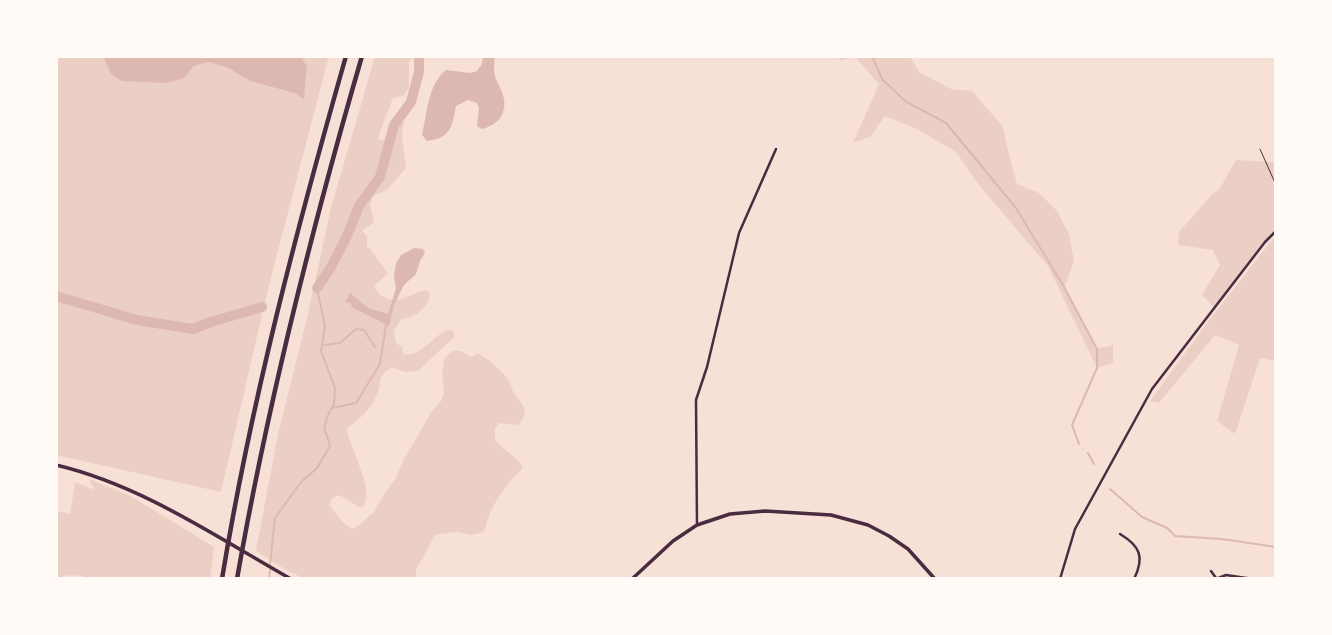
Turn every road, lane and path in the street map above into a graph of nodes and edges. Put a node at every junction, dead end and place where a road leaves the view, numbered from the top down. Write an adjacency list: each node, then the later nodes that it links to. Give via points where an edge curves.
1 (346, 56): 11 (highway, via 282,294)
2 (362, 56): 12 (highway, via 299,288)
3 (776, 149): 8 (street, via 739,233 696,400)
4 (1260, 149): 5 (lane)
5 (1276, 185)
6 (1276, 231): 16 (street, via 1152,389 1075,529)
7 (56, 465): 13 (main road, via 138,493)
8 (697, 525): 14 (main road); 15 (main road, via 730,514 765,511 831,515 889,536)
9 (1120, 534): 17 (street, via 1138,549)
10 (1211, 572): 18 (street)
11 (222, 579)
12 (237, 579)
13 (291, 579)
14 (632, 579)
15 (935, 579)
16 (1060, 579)
17 (1135, 579)
18 (1216, 579): 19 (street, via 1226,575)
19 (1253, 579)

